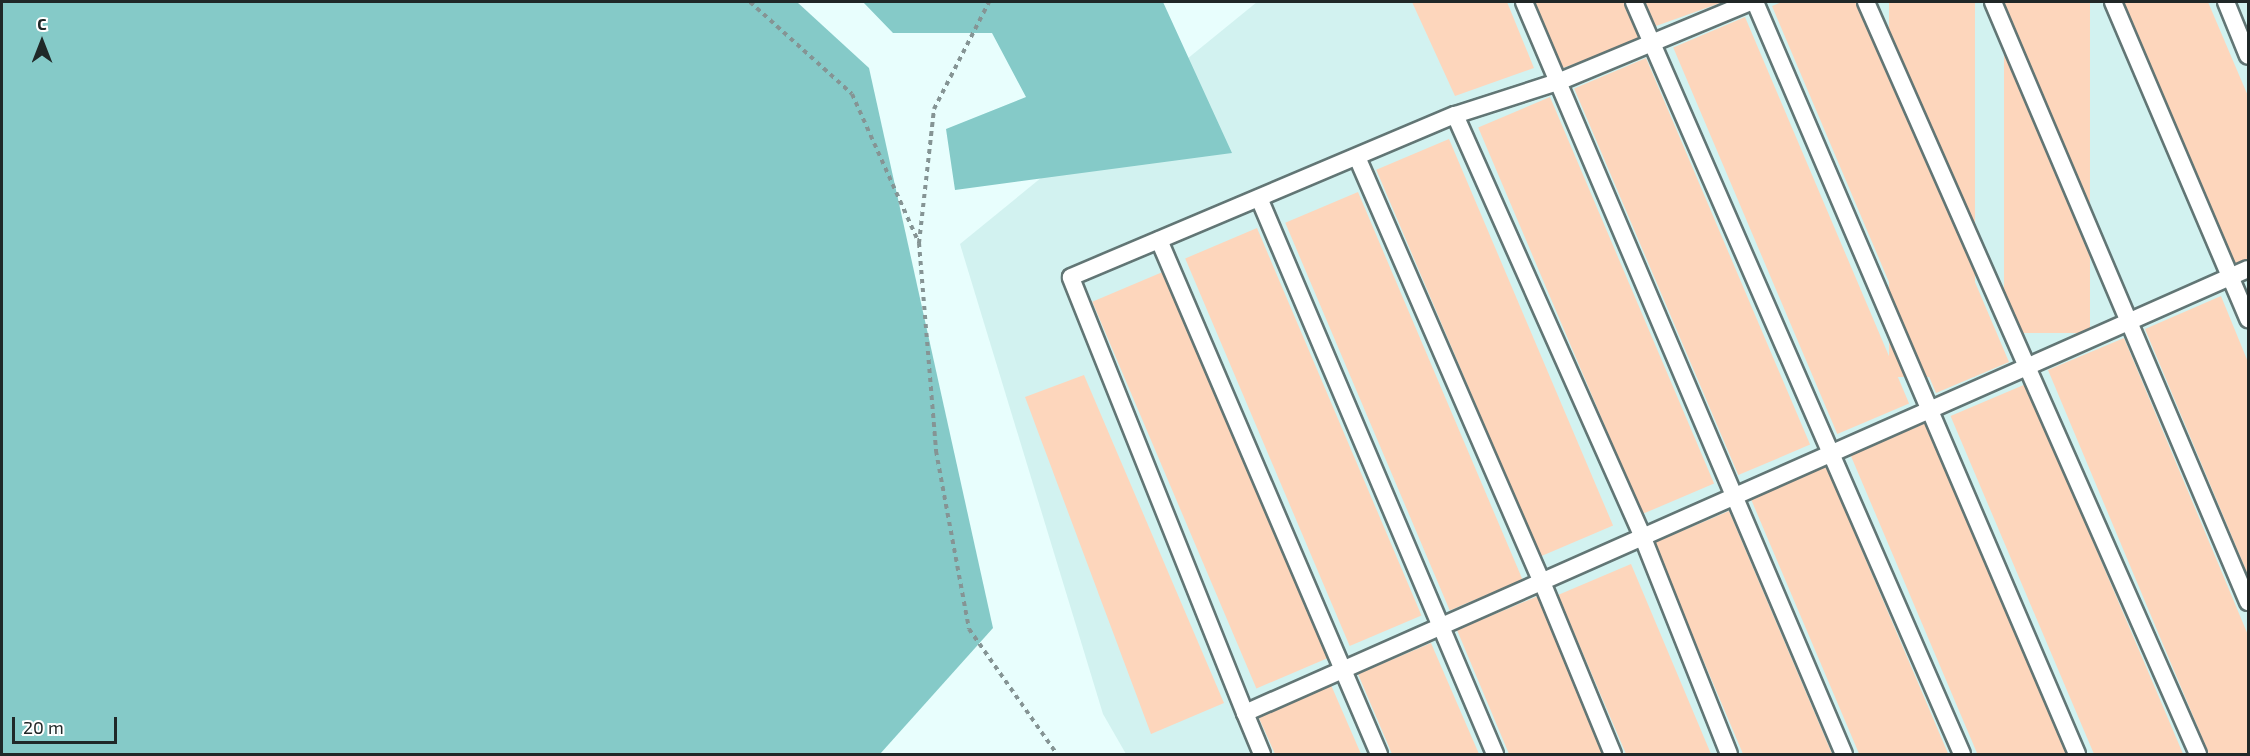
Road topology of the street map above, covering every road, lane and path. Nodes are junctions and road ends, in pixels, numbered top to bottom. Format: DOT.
graph roads {
  1 [pos="750,2"];
  2 [pos="989,2"];
  3 [pos="1524,2"];
  4 [pos="1634,2"];
  5 [pos="1750,2"];
  6 [pos="1755,2"];
  7 [pos="1866,2"];
  8 [pos="1993,2"];
  9 [pos="2113,2"];
  10 [pos="2226,2"];
  11 [pos="1652,43"];
  12 [pos="2248,56"];
  13 [pos="1558,82"];
  14 [pos="1455,115"];
  15 [pos="1357,158"];
  16 [pos="1259,198"];
  17 [pos="1159,240"];
  18 [pos="919,243"];
  19 [pos="2248,269"];
  20 [pos="2231,277"];
  21 [pos="2248,319"];
  22 [pos="2129,322"];
  23 [pos="2027,368"];
  24 [pos="1930,411"];
  25 [pos="1831,455"];
  26 [pos="1734,497"];
  27 [pos="1643,537"];
  28 [pos="1542,582"];
  29 [pos="2248,602"];
  30 [pos="1440,627"];
  31 [pos="1343,670"];
  32 [pos="1245,713"];
  33 [pos="1057,754"];
  34 [pos="1262,754"];
  35 [pos="1379,754"];
  36 [pos="1494,754"];
  37 [pos="1612,754"];
  38 [pos="1729,754"];
  39 [pos="1844,754"];
  40 [pos="1962,754"];
  41 [pos="2077,754"];
  42 [pos="2198,754"];
  1 -- 18 [label="path"];
  2 -- 18 [label="path"];
  3 -- 13 [label="lane"];
  4 -- 11 [label="lane"];
  5 -- 11 [label="lane"];
  6 -- 24 [label="lane"];
  7 -- 23 [label="lane"];
  8 -- 22 [label="lane"];
  9 -- 20 [label="lane"];
  10 -- 12 [label="lane"];
  11 -- 13 [label="lane"];
  11 -- 25 [label="lane"];
  13 -- 14 [label="lane"];
  13 -- 26 [label="lane"];
  14 -- 15 [label="lane"];
  14 -- 27 [label="lane"];
  15 -- 16 [label="lane"];
  15 -- 28 [label="lane"];
  16 -- 17 [label="lane"];
  16 -- 30 [label="lane"];
  17 -- 31 [label="lane"];
  17 -- 32 [label="lane"];
  18 -- 33 [label="path"];
  19 -- 20 [label="lane"];
  20 -- 21 [label="lane"];
  20 -- 22 [label="lane"];
  22 -- 23 [label="lane"];
  22 -- 29 [label="lane"];
  23 -- 24 [label="lane"];
  23 -- 42 [label="lane"];
  24 -- 25 [label="lane"];
  24 -- 41 [label="lane"];
  25 -- 26 [label="lane"];
  25 -- 40 [label="lane"];
  26 -- 27 [label="lane"];
  26 -- 39 [label="lane"];
  27 -- 28 [label="lane"];
  27 -- 38 [label="lane"];
  28 -- 30 [label="lane"];
  28 -- 37 [label="lane"];
  30 -- 31 [label="lane"];
  30 -- 36 [label="lane"];
  31 -- 32 [label="lane"];
  31 -- 35 [label="lane"];
  32 -- 34 [label="lane"];
}
